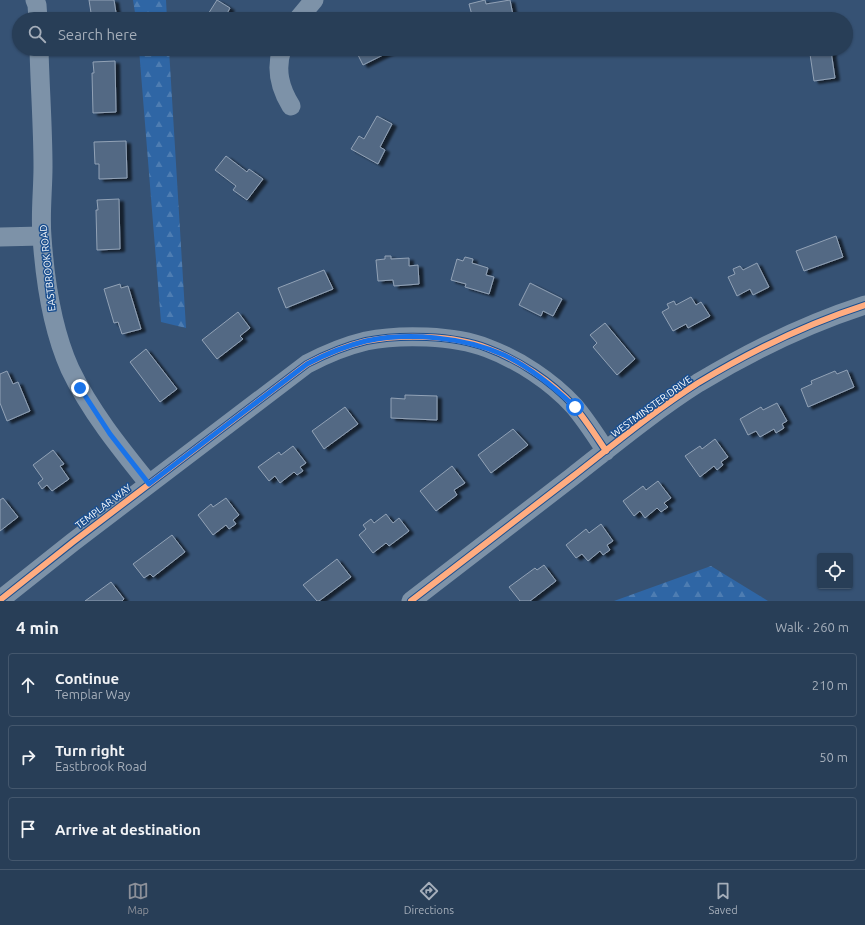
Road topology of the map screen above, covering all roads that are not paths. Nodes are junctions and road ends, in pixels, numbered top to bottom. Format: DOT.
graph roads {
  1 [pos="35,0"];
  2 [pos="314,0"];
  3 [pos="38,12"];
  4 [pos="304,12"];
  5 [pos="39,56"];
  6 [pos="280,56"];
  7 [pos="291,106"];
  8 [pos="42,236"];
  9 [pos="0,237"];
  10 [pos="865,305"];
  11 [pos="606,451"];
  12 [pos="149,484"];
  13 [pos="0,600"];
  14 [pos="411,601"];
  1 -- 3 [label="street"];
  2 -- 4 [label="street"];
  5 -- 8 [label="street, EASTBROOK ROAD"];
  6 -- 7 [label="street"];
  8 -- 9 [label="street"];
  8 -- 12 [label="street, EASTBROOK ROAD"];
  10 -- 11 [label="street, WESTMINSTER DRIVE"];
  11 -- 12 [label="street, TEMPLAR WAY"];
  11 -- 14 [label="street, WESTMINSTER DRIVE"];
  12 -- 13 [label="street, TEMPLAR WAY"];
}
